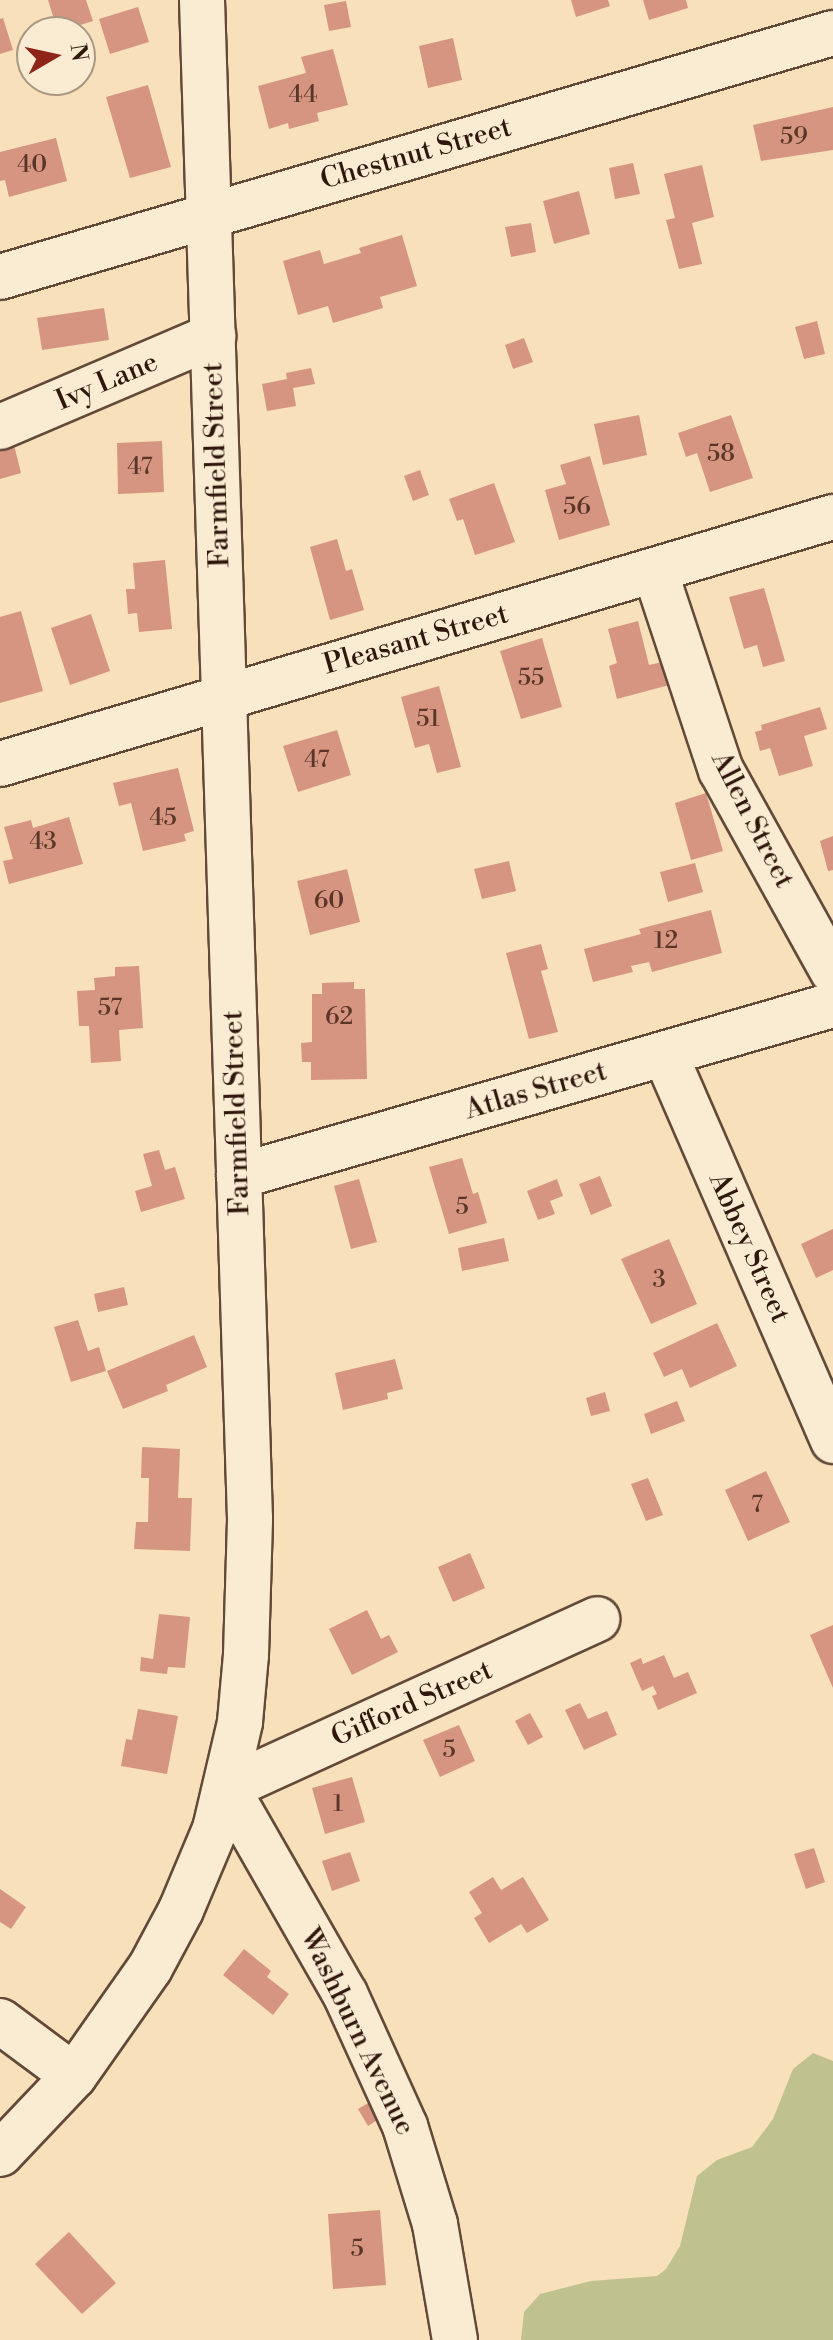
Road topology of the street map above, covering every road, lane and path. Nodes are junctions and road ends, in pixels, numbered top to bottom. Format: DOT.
graph roads {
  1 [pos="202,0"];
  2 [pos="833,33"];
  3 [pos="209,213"];
  4 [pos="0,277"];
  5 [pos="213,336"];
  6 [pos="0,427"];
  7 [pos="833,517"];
  8 [pos="655,571"];
  9 [pos="224,695"];
  10 [pos="0,764"];
  11 [pos="833,972"];
  12 [pos="833,1005"];
  13 [pos="665,1054"];
  14 [pos="239,1176"];
  15 [pos="833,1441"];
  16 [pos="597,1619"];
  17 [pos="227,1788"];
  18 [pos="0,2021"];
  19 [pos="74,2076"];
  20 [pos="0,2154"];
  21 [pos="455,2340"];
  1 -- 3 [label="street, Farmfield Street"];
  2 -- 3 [label="street, Chestnut Street"];
  3 -- 4 [label="street, Chestnut Street"];
  3 -- 5 [label="street, Farmfield Street"];
  5 -- 6 [label="street, Ivy Lane"];
  5 -- 9 [label="street, Farmfield Street"];
  7 -- 8 [label="street, Pleasant Street"];
  8 -- 9 [label="street, Pleasant Street"];
  8 -- 11 [label="street, Allen Street"];
  9 -- 10 [label="street, Pleasant Street"];
  9 -- 14 [label="street, Farmfield Street"];
  12 -- 13 [label="street, Atlas Street"];
  13 -- 14 [label="street, Atlas Street"];
  13 -- 15 [label="street, Abbey Street"];
  14 -- 17 [label="street, Farmfield Street"];
  16 -- 17 [label="street, Gifford Street"];
  17 -- 19 [label="street, Farmfield Street"];
  17 -- 21 [label="street, Washburn Avenue"];
  18 -- 19 [label="street"];
  19 -- 20 [label="street, Farmfield Street"];
}
